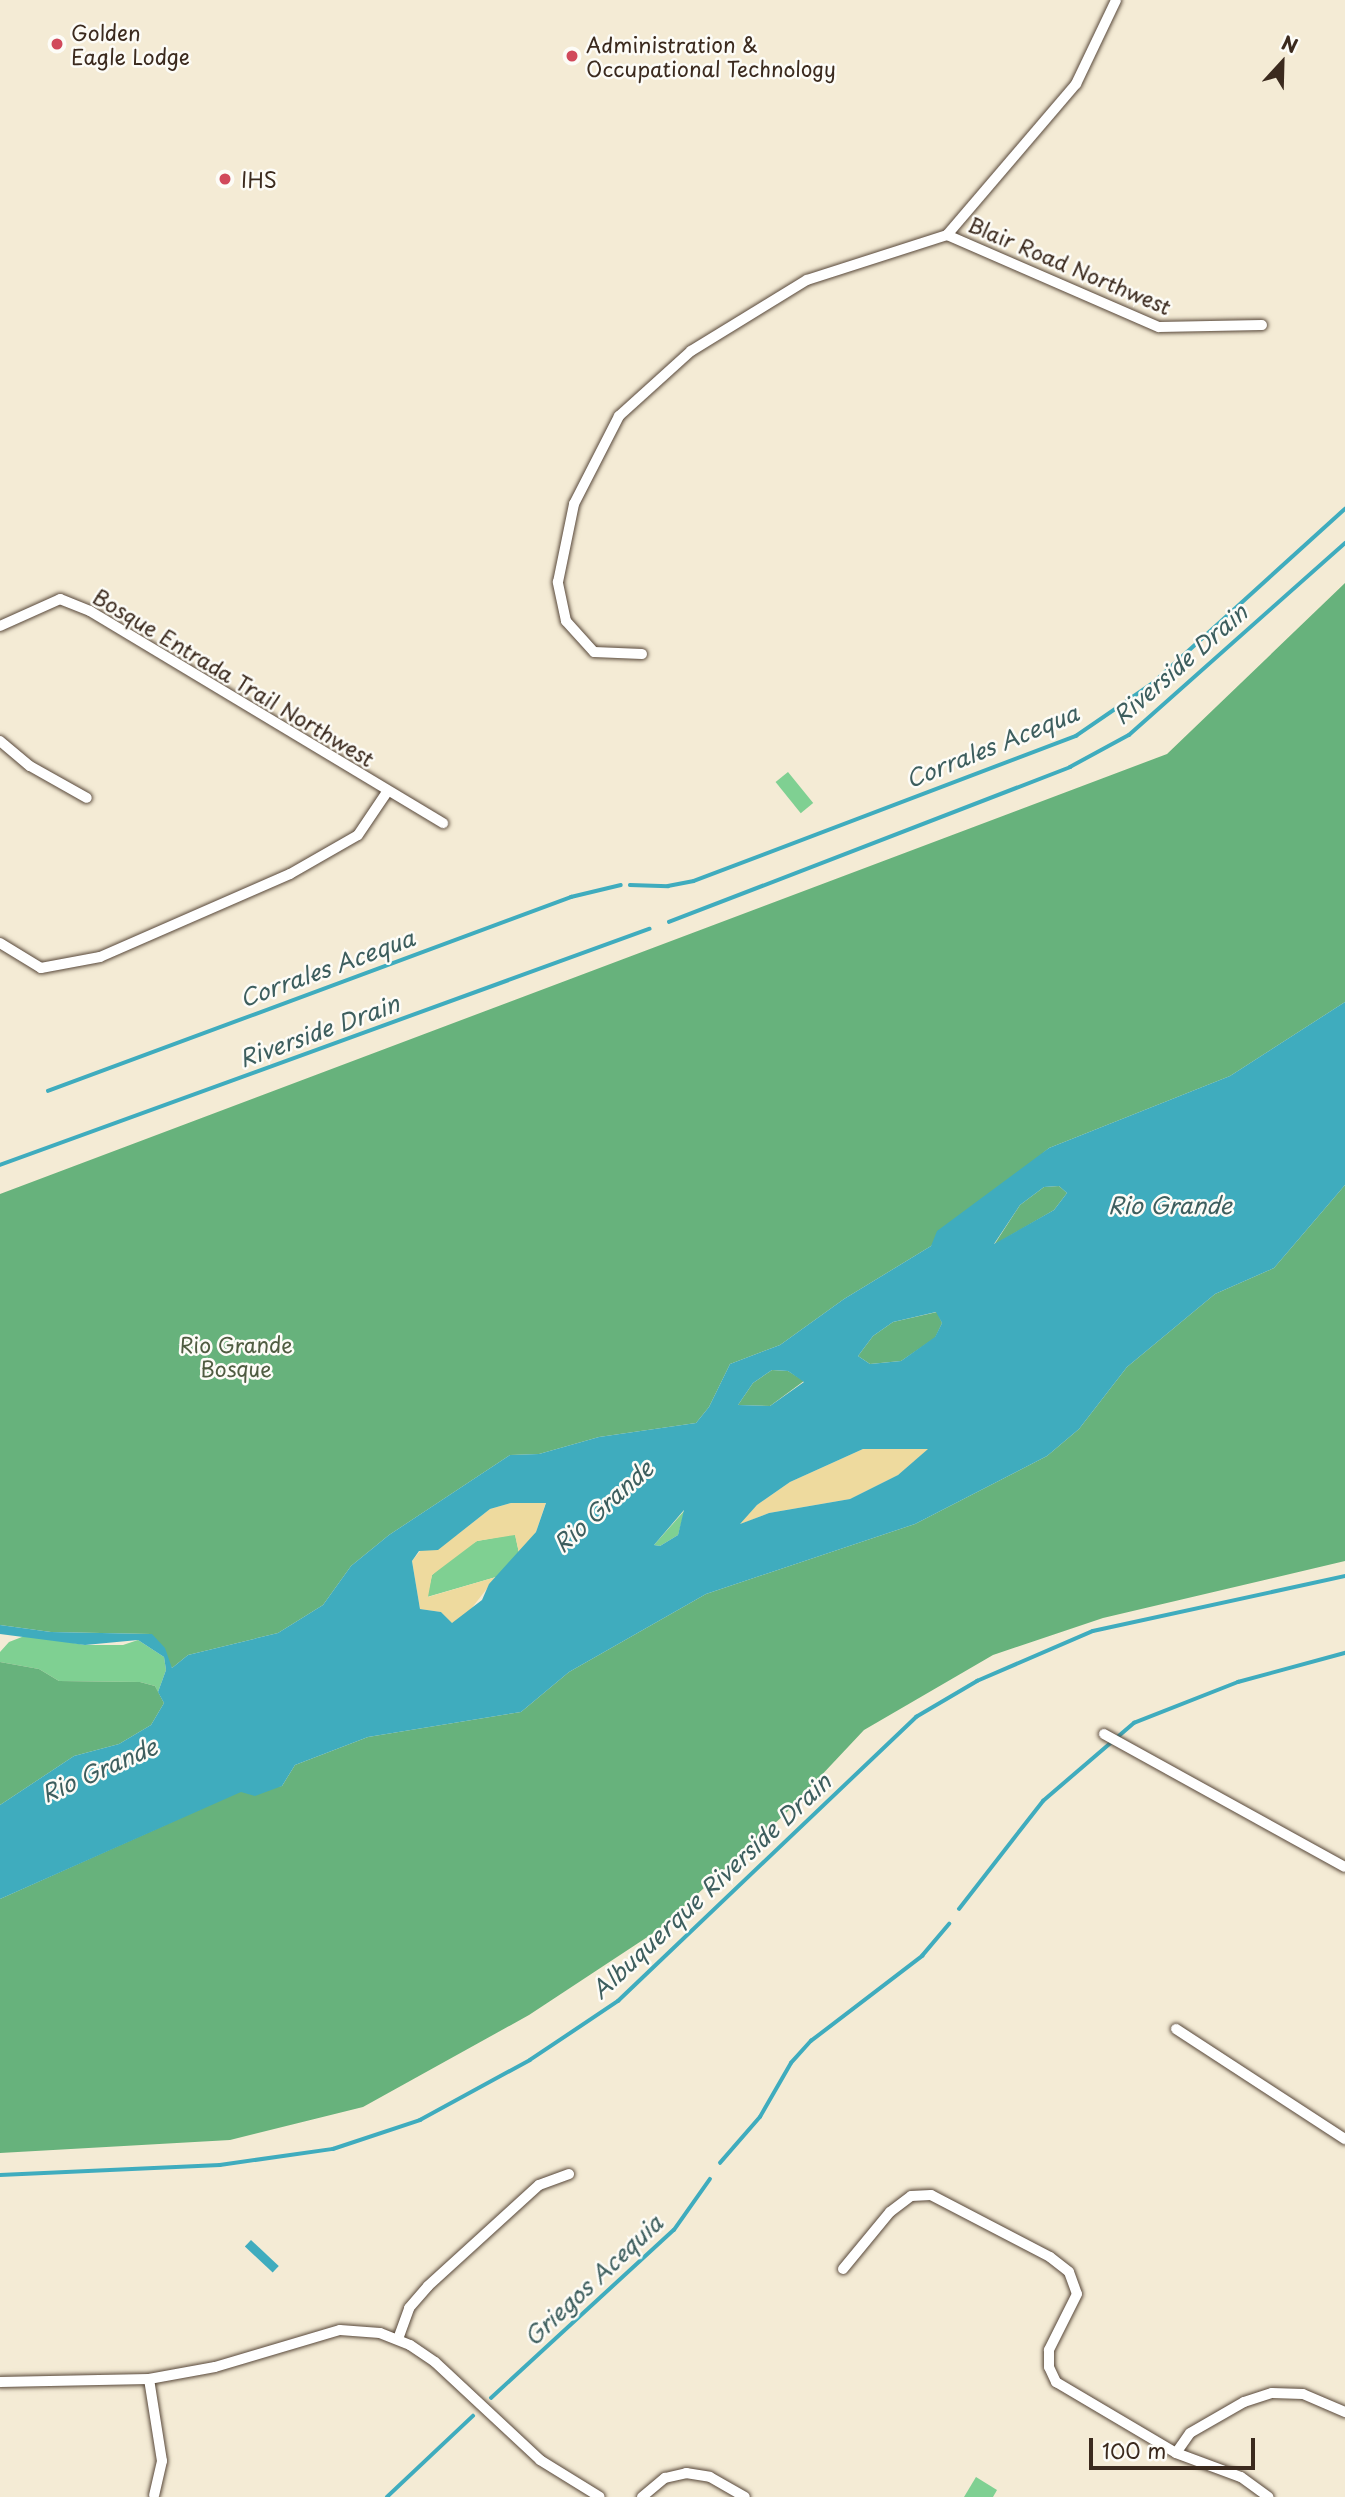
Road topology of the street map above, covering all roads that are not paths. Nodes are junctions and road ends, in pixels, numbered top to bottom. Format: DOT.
graph roads {
  1 [pos="1116,0"];
  2 [pos="947,234"];
  3 [pos="1262,325"];
  4 [pos="0,626"];
  5 [pos="642,654"];
  6 [pos="0,741"];
  7 [pos="387,792"];
  8 [pos="87,798"];
  9 [pos="443,823"];
  10 [pos="0,943"];
  11 [pos="1106,1735"];
  12 [pos="1345,1867"];
  13 [pos="1176,2029"];
  14 [pos="1345,2139"];
  15 [pos="569,2174"];
  16 [pos="843,2269"];
  17 [pos="398,2339"];
  18 [pos="149,2379"];
  19 [pos="0,2382"];
  20 [pos="1345,2412"];
  21 [pos="1175,2453"];
  22 [pos="154,2495"];
  23 [pos="600,2497"];
  24 [pos="642,2497"];
  25 [pos="745,2497"];
  26 [pos="1269,2497"];
  1 -- 2 [label="street"];
  2 -- 3 [label="street, Blair Road Northwest"];
  2 -- 5 [label="street"];
  4 -- 7 [label="street, Bosque Entrada Trail Northwest"];
  6 -- 8 [label="street"];
  7 -- 9 [label="street, Bosque Entrada Trail Northwest"];
  7 -- 10 [label="street"];
  11 -- 12 [label="street"];
  13 -- 14 [label="street"];
  15 -- 17 [label="street"];
  16 -- 21 [label="street"];
  17 -- 18 [label="street"];
  17 -- 23 [label="street"];
  18 -- 19 [label="street"];
  18 -- 22 [label="street"];
  20 -- 21 [label="street"];
  21 -- 26 [label="street"];
  24 -- 25 [label="street"];
}
